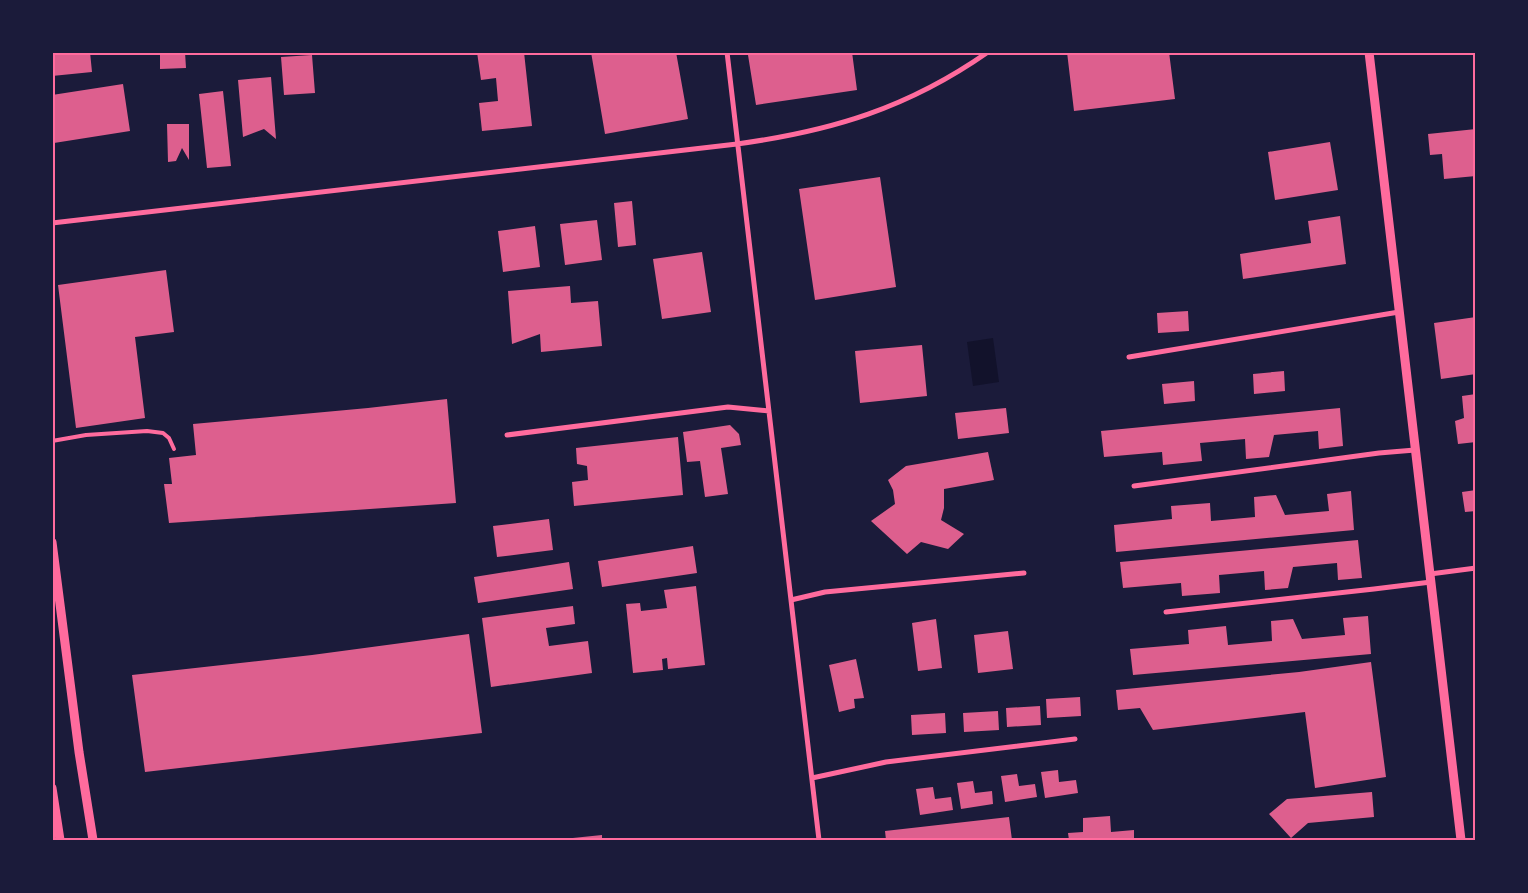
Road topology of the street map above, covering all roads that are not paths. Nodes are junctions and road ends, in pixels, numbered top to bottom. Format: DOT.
graph roads {
  1 [pos="727,52"];
  2 [pos="988,52"];
  3 [pos="1368,52"];
  4 [pos="737,144"];
  5 [pos="52,223"];
  6 [pos="1399,312"];
  7 [pos="1129,357"];
  8 [pos="769,411"];
  9 [pos="507,435"];
  10 [pos="52,441"];
  11 [pos="174,448"];
  12 [pos="1415,450"];
  13 [pos="1134,486"];
  14 [pos="52,542"];
  15 [pos="1476,568"];
  16 [pos="1024,573"];
  17 [pos="1430,578"];
  18 [pos="791,600"];
  19 [pos="1166,612"];
  20 [pos="1075,739"];
  21 [pos="812,778"];
  22 [pos="52,788"];
  23 [pos="60,840"];
  24 [pos="93,840"];
  25 [pos="819,840"];
  26 [pos="1461,840"];
  1 -- 4 [label="street"];
  2 -- 4 [label="street"];
  3 -- 6 [label="street"];
  4 -- 5 [label="street"];
  4 -- 8 [label="street"];
  6 -- 7 [label="street"];
  6 -- 12 [label="street"];
  8 -- 9 [label="street"];
  8 -- 18 [label="street"];
  10 -- 11 [label="lane"];
  12 -- 13 [label="street"];
  12 -- 17 [label="street"];
  14 -- 24 [label="street"];
  15 -- 17 [label="street"];
  16 -- 18 [label="street"];
  17 -- 19 [label="street"];
  17 -- 26 [label="street"];
  18 -- 21 [label="street"];
  20 -- 21 [label="street"];
  21 -- 25 [label="street"];
  22 -- 23 [label="street"];
}
